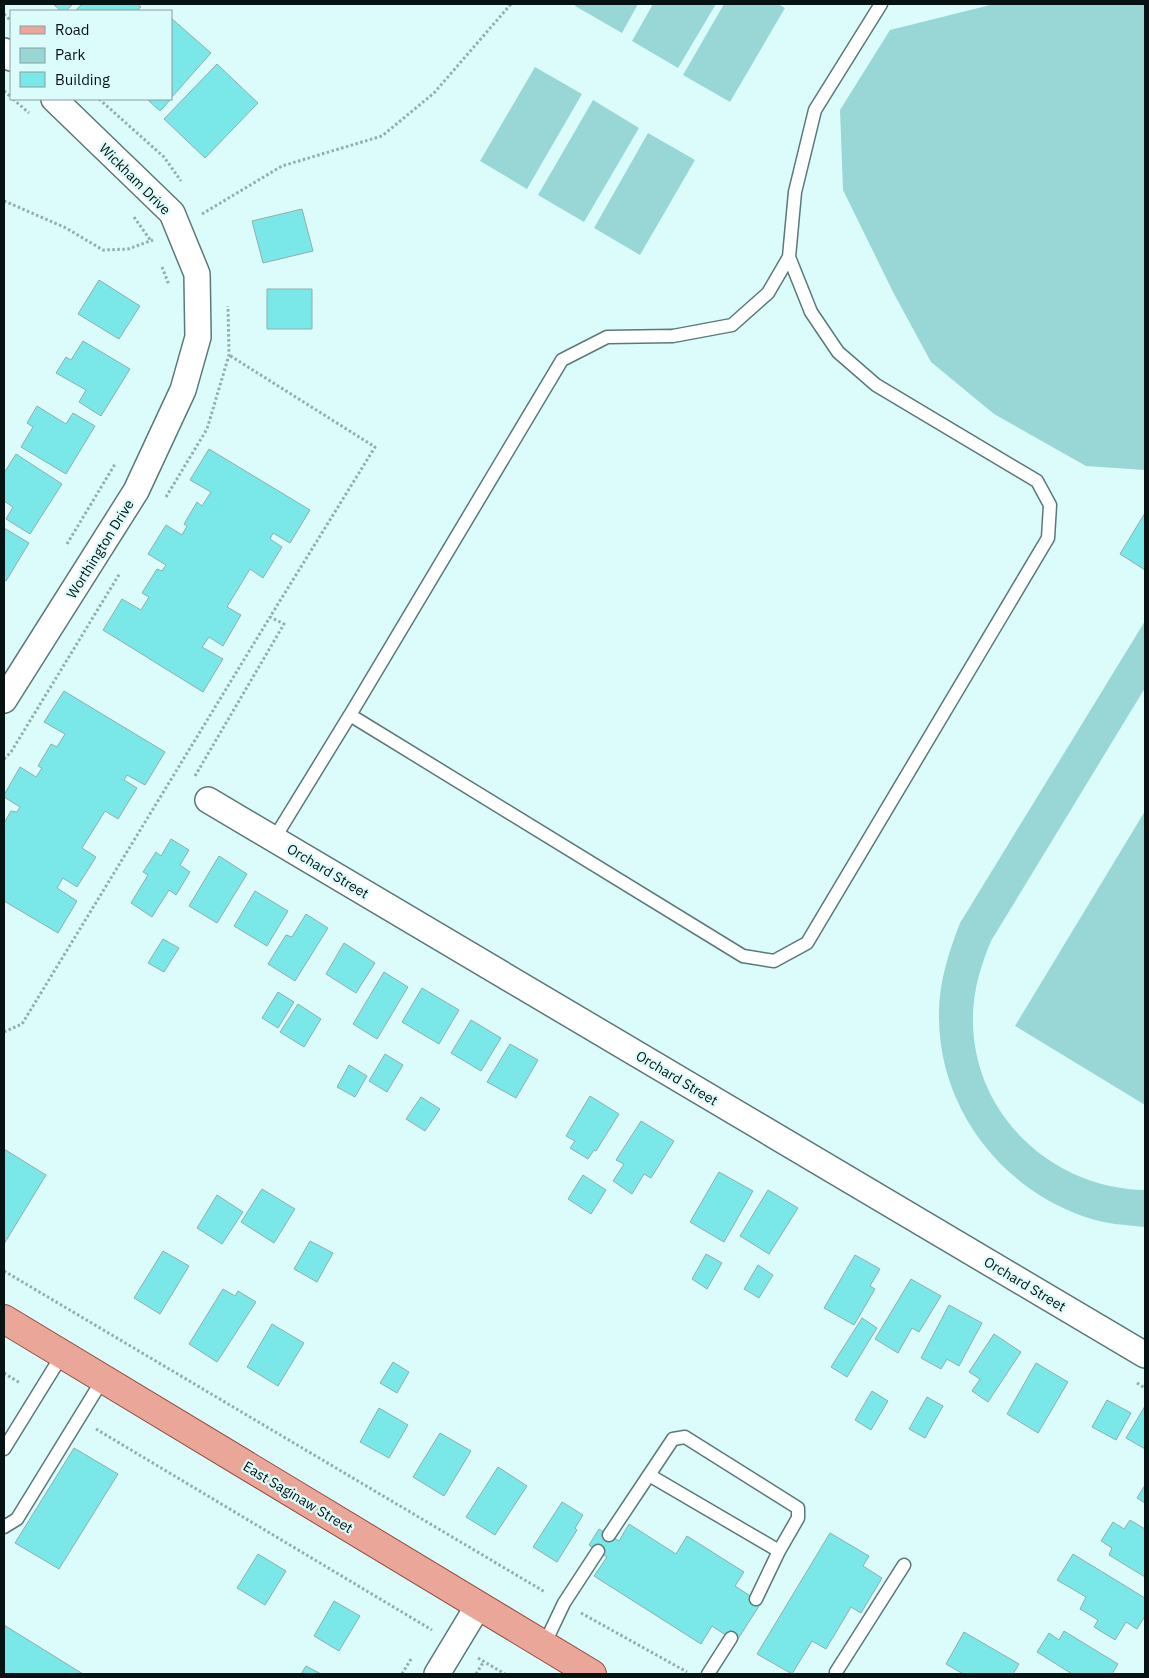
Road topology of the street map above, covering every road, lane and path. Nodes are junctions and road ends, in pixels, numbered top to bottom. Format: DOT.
graph roads {
  1 [pos="512,4"];
  2 [pos="881,4"];
  3 [pos="14,100"];
  4 [pos="55,100"];
  5 [pos="34,118"];
  6 [pos="4,201"];
  7 [pos="130,212"];
  8 [pos="178,229"];
  9 [pos="151,240"];
  10 [pos="155,250"];
  11 [pos="790,257"];
  12 [pos="158,258"];
  13 [pos="169,286"];
  14 [pos="229,355"];
  15 [pos="184,390"];
  16 [pos="118,460"];
  17 [pos="66,545"];
  18 [pos="270,617"];
  19 [pos="4,700"];
  20 [pos="350,715"];
  21 [pos="193,779"];
  22 [pos="208,800"];
  23 [pos="274,839"];
  24 [pos="4,1032"];
  25 [pos="4,1271"];
  26 [pos="4,1319"];
  27 [pos="62,1355"];
  28 [pos="1145,1355"];
  29 [pos="4,1373"];
  30 [pos="103,1380"];
  31 [pos="1137,1382"];
  32 [pos="1145,1388"];
  33 [pos="38,1394"];
  34 [pos="79,1418"];
  35 [pos="4,1449"];
  36 [pos="649,1475"];
  37 [pos="4,1527"];
  38 [pos="609,1535"];
  39 [pos="598,1551"];
  40 [pos="779,1551"];
  41 [pos="904,1565"];
  42 [pos="756,1599"];
  43 [pos="564,1603"];
  44 [pos="478,1606"];
  45 [pos="731,1638"];
  46 [pos="455,1644"];
  47 [pos="544,1645"];
  48 [pos="484,1661"];
  49 [pos="437,1674"];
  50 [pos="476,1674"];
  51 [pos="505,1674"];
  52 [pos="592,1674"];
  53 [pos="692,1674"];
  54 [pos="708,1674"];
  55 [pos="834,1674"];
  1 -- 8 [label="path"];
  2 -- 11 [label="lane"];
  3 -- 5 [label="path"];
  4 -- 8 [label="street, Wickham Drive"];
  6 -- 9 [label="path"];
  7 -- 9 [label="path"];
  8 -- 9 [label="path"];
  8 -- 15 [label="street, Wickham Drive"];
  9 -- 10 [label="path"];
  11 -- 20 [label="lane"];
  11 -- 20 [label="lane"];
  12 -- 13 [label="path"];
  14 -- 18 [label="path"];
  15 -- 19 [label="street, Worthington Drive"];
  16 -- 17 [label="path"];
  18 -- 21 [label="path"];
  18 -- 24 [label="path"];
  20 -- 23 [label="lane"];
  22 -- 23 [label="street, Orchard Street"];
  23 -- 28 [label="street, Orchard Street"];
  25 -- 43 [label="path"];
  26 -- 27 [label="main road, East Saginaw Street"];
  27 -- 30 [label="main road, East Saginaw Street"];
  27 -- 33 [label="lane"];
  29 -- 33 [label="path"];
  30 -- 34 [label="lane"];
  30 -- 44 [label="main road, East Saginaw Street"];
  31 -- 32 [label="path"];
  33 -- 35 [label="lane"];
  34 -- 37 [label="lane"];
  34 -- 46 [label="path"];
  36 -- 38 [label="lane"];
  36 -- 40 [label="lane"];
  36 -- 40 [label="lane"];
  39 -- 43 [label="lane"];
  40 -- 42 [label="lane"];
  41 -- 55 [label="lane"];
  43 -- 47 [label="lane"];
  43 -- 53 [label="path"];
  44 -- 46 [label="street"];
  44 -- 47 [label="main road, East Saginaw Street"];
  45 -- 54 [label="lane"];
  46 -- 48 [label="path"];
  46 -- 49 [label="street"];
  47 -- 52 [label="main road, East Saginaw Street"];
  48 -- 50 [label="path"];
  48 -- 51 [label="path"];
}
